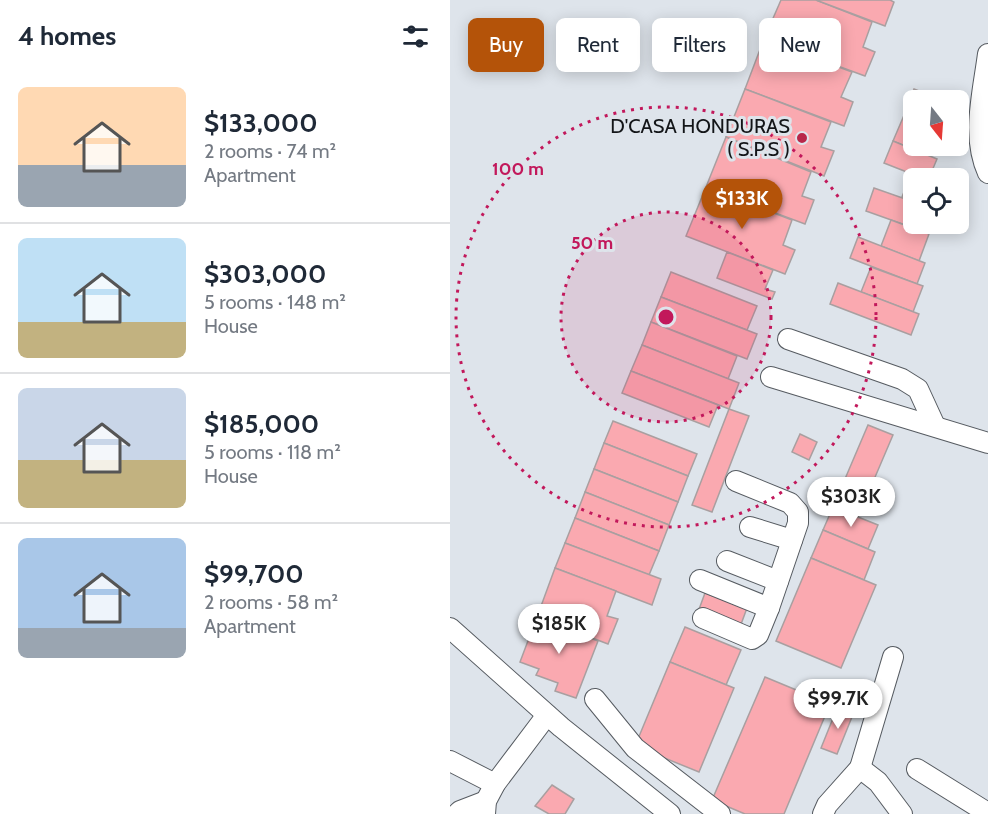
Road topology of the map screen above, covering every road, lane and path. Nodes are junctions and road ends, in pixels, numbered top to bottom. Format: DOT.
graph roads {
  1 [pos="988,54"];
  2 [pos="988,173"];
  3 [pos="788,339"];
  4 [pos="771,377"];
  5 [pos="935,426"];
  6 [pos="988,443"];
  7 [pos="736,481"];
  8 [pos="750,527"];
  9 [pos="792,540"];
  10 [pos="727,561"];
  11 [pos="700,580"];
  12 [pos="778,581"];
  13 [pos="769,609"];
  14 [pos="703,618"];
  15 [pos="450,628"];
  16 [pos="893,657"];
  17 [pos="595,699"];
  18 [pos="548,715"];
  19 [pos="450,761"];
  20 [pos="860,768"];
  21 [pos="917,769"];
  22 [pos="489,800"];
  23 [pos="984,809"];
  24 [pos="457,814"];
  25 [pos="670,814"];
  26 [pos="720,814"];
  27 [pos="823,814"];
  28 [pos="902,814"];
  1 -- 2 [label="street"];
  3 -- 5 [label="street"];
  4 -- 5 [label="street"];
  5 -- 6 [label="street"];
  7 -- 9 [label="street"];
  8 -- 9 [label="street"];
  9 -- 12 [label="street"];
  10 -- 12 [label="street"];
  11 -- 13 [label="street"];
  12 -- 13 [label="street"];
  13 -- 14 [label="street"];
  15 -- 18 [label="street"];
  16 -- 20 [label="street"];
  17 -- 26 [label="street"];
  18 -- 22 [label="street"];
  18 -- 25 [label="street"];
  19 -- 22 [label="street"];
  20 -- 27 [label="street"];
  20 -- 28 [label="street"];
  21 -- 23 [label="street"];
  22 -- 24 [label="street"];
}
